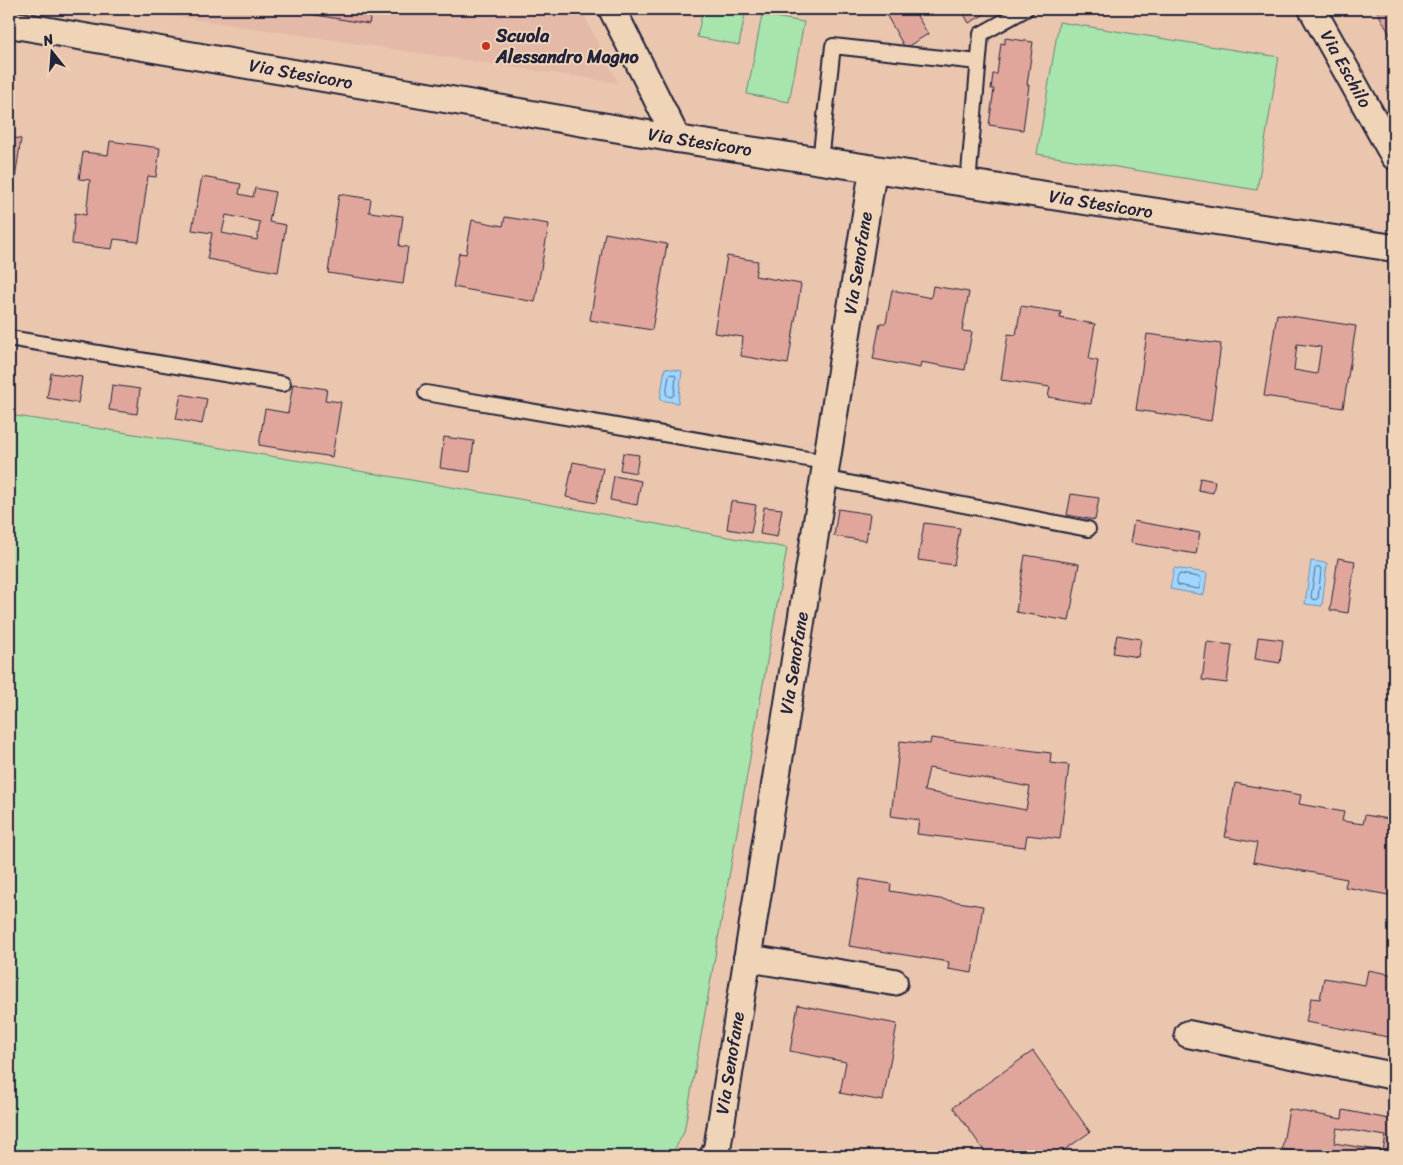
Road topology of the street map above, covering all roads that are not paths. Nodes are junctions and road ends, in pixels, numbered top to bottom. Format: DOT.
graph roads {
  1 [pos="612,9"];
  2 [pos="1026,9"];
  3 [pos="1312,9"];
  4 [pos="9,24"];
  5 [pos="978,62"];
  6 [pos="677,139"];
  7 [pos="1394,156"];
  8 [pos="820,161"];
  9 [pos="873,170"];
  10 [pos="968,184"];
  11 [pos="1394,248"];
  12 [pos="9,338"];
  13 [pos="283,384"];
  14 [pos="426,393"];
  15 [pos="824,470"];
  16 [pos="1088,529"];
  17 [pos="747,958"];
  18 [pos="894,982"];
  19 [pos="1188,1034"];
  20 [pos="1394,1076"];
  21 [pos="721,1154"];
  1 -- 6 [label="street"];
  2 -- 5 [label="lane"];
  3 -- 7 [label="street, Via Eschilo"];
  4 -- 6 [label="street, Via Stesicoro"];
  5 -- 8 [label="lane"];
  5 -- 10 [label="lane"];
  6 -- 8 [label="street, Via Stesicoro"];
  8 -- 9 [label="street, Via Stesicoro"];
  9 -- 10 [label="street, Via Stesicoro"];
  9 -- 15 [label="street, Via Senofane"];
  10 -- 11 [label="street, Via Stesicoro"];
  12 -- 13 [label="lane"];
  14 -- 15 [label="lane"];
  15 -- 16 [label="lane"];
  15 -- 17 [label="street, Via Senofane"];
  17 -- 18 [label="street"];
  17 -- 21 [label="street, Via Senofane"];
  19 -- 20 [label="street"];
}
